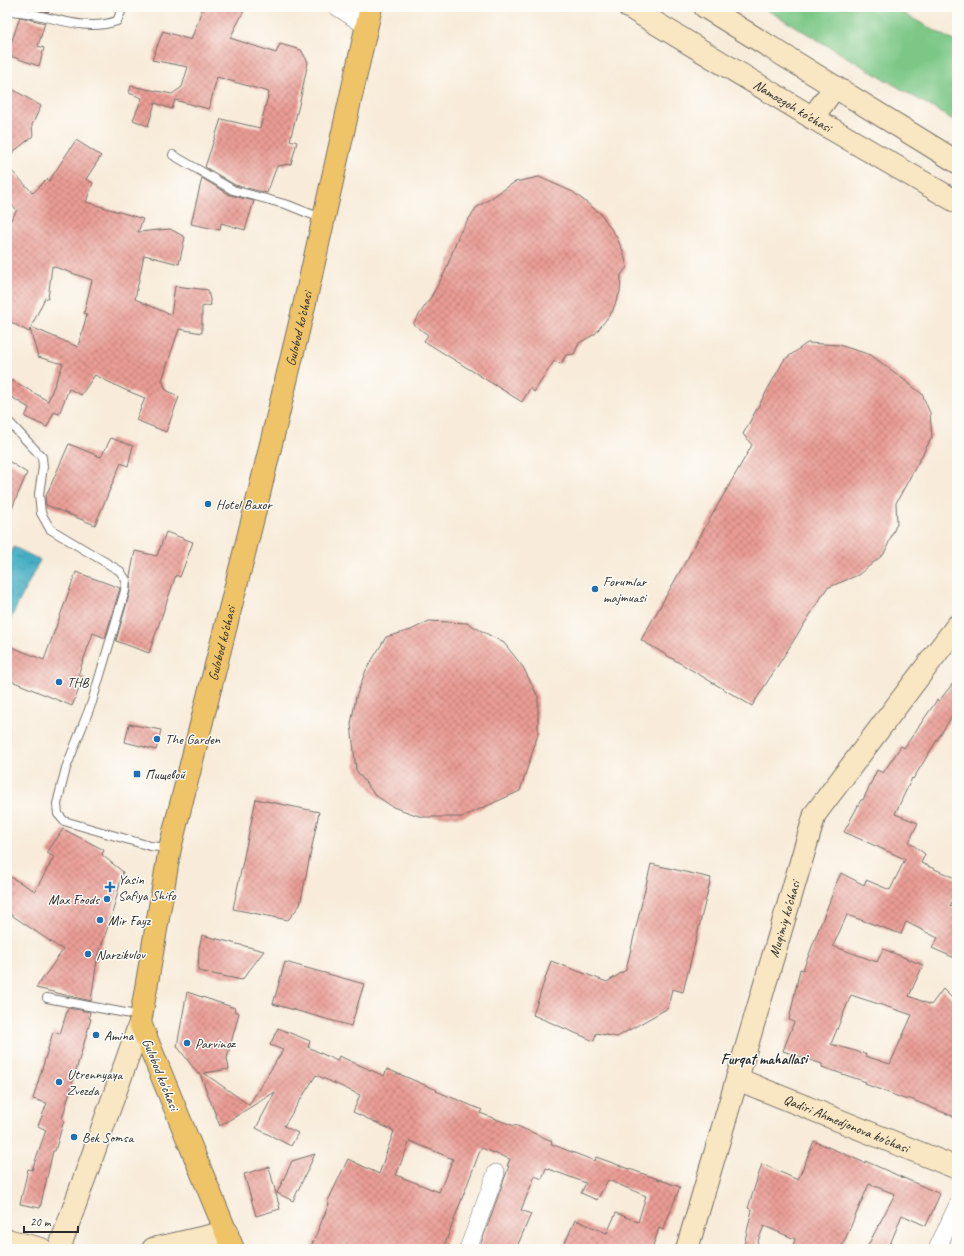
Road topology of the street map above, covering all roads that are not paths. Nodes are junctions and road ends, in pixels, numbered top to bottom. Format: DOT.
graph roads {
  1 [pos="123,7"];
  2 [pos="337,7"];
  3 [pos="629,7"];
  4 [pos="705,7"];
  5 [pos="7,11"];
  6 [pos="369,17"];
  7 [pos="835,87"];
  8 [pos="812,118"];
  9 [pos="173,155"];
  10 [pos="957,162"];
  11 [pos="957,202"];
  12 [pos="324,219"];
  13 [pos="7,420"];
  14 [pos="957,626"];
  15 [pos="170,848"];
  16 [pos="47,998"];
  17 [pos="141,1019"];
  18 [pos="737,1079"];
  19 [pos="957,1168"];
  20 [pos="496,1173"];
  21 [pos="957,1206"];
  22 [pos="7,1240"];
  23 [pos="230,1240"];
  24 [pos="41,1249"];
  25 [pos="59,1249"];
  26 [pos="153,1249"];
  27 [pos="468,1249"];
  28 [pos="688,1249"];
  29 [pos="937,1249"];
  1 -- 5 [label="lane"];
  2 -- 6 [label="street"];
  3 -- 8 [label="main road, Namozgoh ko'chasi"];
  4 -- 7 [label="main road"];
  6 -- 12 [label="main road, Gulobod ko'chasi"];
  7 -- 8 [label="main road"];
  7 -- 10 [label="main road"];
  8 -- 11 [label="main road, Namozgoh ko'chasi"];
  9 -- 12 [label="lane"];
  12 -- 15 [label="main road, Gulobod ko'chasi"];
  13 -- 15 [label="lane"];
  14 -- 18 [label="main road, Muqimiy ko'chasi"];
  15 -- 17 [label="main road, Gulobod ko'chasi"];
  16 -- 17 [label="lane"];
  17 -- 23 [label="main road, Gulobod ko'chasi"];
  17 -- 25 [label="main road"];
  18 -- 19 [label="main road, Qadiri Ahmedjonova ko'chasi"];
  18 -- 28 [label="main road, Muqimiy ko'chasi"];
  20 -- 27 [label="street"];
  21 -- 29 [label="street"];
  22 -- 24 [label="main road"];
  23 -- 26 [label="main road"];
}
